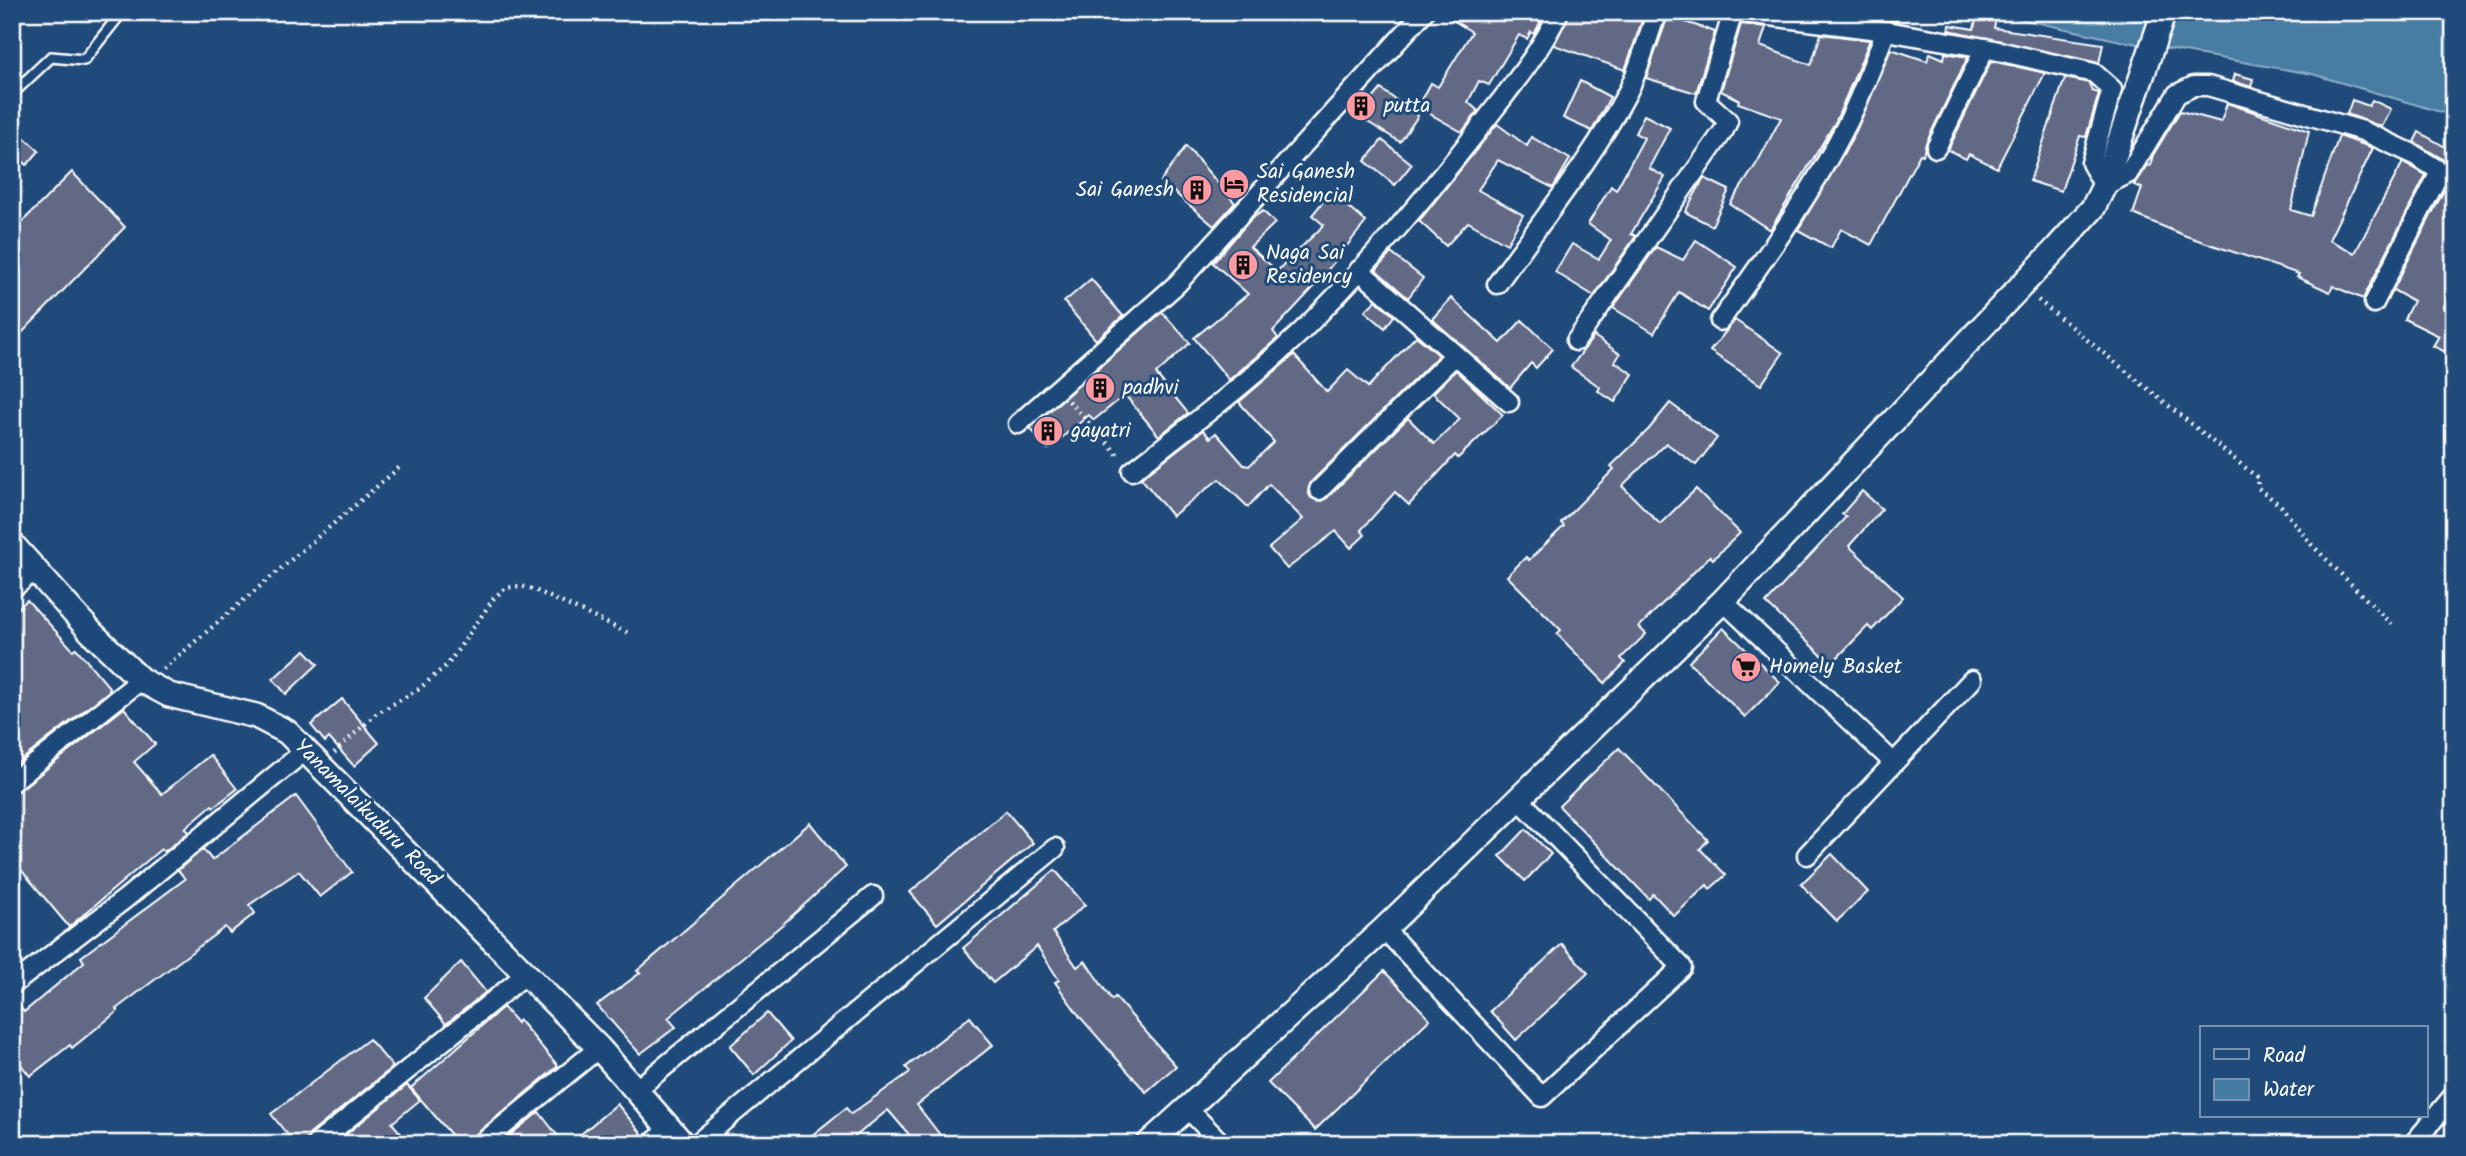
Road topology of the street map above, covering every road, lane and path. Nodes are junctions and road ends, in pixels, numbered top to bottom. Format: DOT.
graph roads {
  1 [pos="122,12"];
  2 [pos="1424,12"];
  3 [pos="1559,12"];
  4 [pos="1657,12"];
  5 [pos="1735,12"];
  6 [pos="2164,12"];
  7 [pos="1886,31"];
  8 [pos="1985,48"];
  9 [pos="12,94"];
  10 [pos="1936,148"];
  11 [pos="2447,176"];
  12 [pos="2104,186"];
  13 [pos="1359,270"];
  14 [pos="1497,284"];
  15 [pos="2021,286"];
  16 [pos="2374,303"];
  17 [pos="1720,321"];
  18 [pos="1576,341"];
  19 [pos="1454,356"];
  20 [pos="1062,393"];
  21 [pos="1509,402"];
  22 [pos="1018,425"];
  23 [pos="401,466"];
  24 [pos="1130,469"];
  25 [pos="1319,490"];
  26 [pos="12,544"];
  27 [pos="35,570"];
  28 [pos="12,589"];
  29 [pos="1723,601"];
  30 [pos="2393,626"];
  31 [pos="631,634"];
  32 [pos="163,670"];
  33 [pos="141,680"];
  34 [pos="1972,680"];
  35 [pos="314,758"];
  36 [pos="1893,762"];
  37 [pos="12,782"];
  38 [pos="1519,799"];
  39 [pos="1055,848"];
  40 [pos="1807,855"];
  41 [pos="873,895"];
  42 [pos="1384,929"];
  43 [pos="526,974"];
  44 [pos="12,985"];
  45 [pos="599,1048"];
  46 [pos="637,1089"];
  47 [pos="2454,1096"];
  48 [pos="1188,1110"];
  49 [pos="677,1136"];
  50 [pos="316,1144"];
  51 [pos="481,1144"];
  52 [pos="651,1144"];
  53 [pos="696,1144"];
  54 [pos="1148,1144"];
  55 [pos="1222,1144"];
  56 [pos="2413,1144"];
  1 -- 9 [label="lane"];
  2 -- 22 [label="street"];
  3 -- 13 [label="street"];
  4 -- 14 [label="street"];
  5 -- 7 [label="street"];
  5 -- 18 [label="street"];
  6 -- 12 [label="street"];
  7 -- 8 [label="street"];
  7 -- 17 [label="street"];
  8 -- 10 [label="street"];
  8 -- 12 [label="street"];
  11 -- 12 [label="street"];
  11 -- 16 [label="street"];
  12 -- 15 [label="street"];
  13 -- 19 [label="street"];
  13 -- 24 [label="street"];
  15 -- 29 [label="street"];
  15 -- 30 [label="path"];
  19 -- 21 [label="street"];
  19 -- 25 [label="street"];
  20 -- 24 [label="path"];
  23 -- 32 [label="path"];
  26 -- 27 [label="street, Yanamalaikuduru Road"];
  27 -- 28 [label="street"];
  27 -- 33 [label="street, Yanamalaikuduru Road"];
  29 -- 36 [label="street"];
  29 -- 38 [label="street"];
  31 -- 35 [label="path"];
  33 -- 35 [label="street, Yanamalaikuduru Road"];
  33 -- 37 [label="street"];
  34 -- 36 [label="street"];
  35 -- 43 [label="street, Yanamalaikuduru Road"];
  35 -- 44 [label="street"];
  36 -- 40 [label="street"];
  38 -- 42 [label="street"];
  38 -- 42 [label="street"];
  39 -- 53 [label="street"];
  41 -- 46 [label="street"];
  42 -- 48 [label="street"];
  43 -- 45 [label="street, Yanamalaikuduru Road"];
  43 -- 50 [label="street"];
  45 -- 46 [label="street, Yanamalaikuduru Road"];
  45 -- 51 [label="street"];
  46 -- 49 [label="street, Yanamalaikuduru Road"];
  47 -- 56 [label="street"];
  48 -- 54 [label="street"];
  48 -- 55 [label="street"];
  49 -- 52 [label="street"];
}
